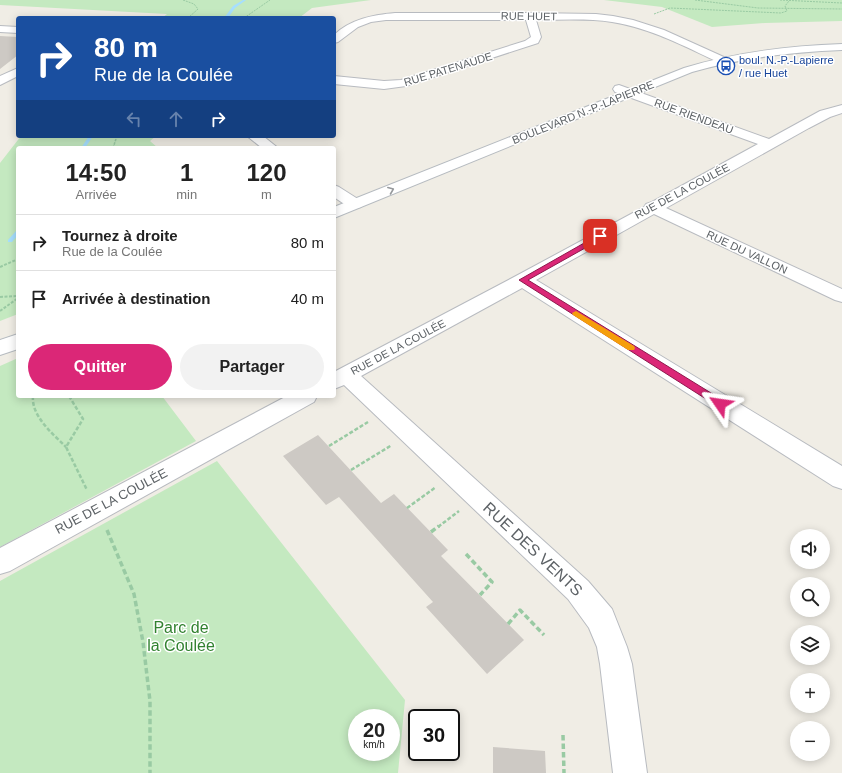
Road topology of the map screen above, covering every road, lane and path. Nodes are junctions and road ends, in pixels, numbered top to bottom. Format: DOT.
graph roads {
  1 [pos="183,0"];
  2 [pos="270,0"];
  3 [pos="694,0"];
  4 [pos="780,0"];
  5 [pos="789,1"];
  6 [pos="842,3"];
  7 [pos="787,9"];
  8 [pos="842,9"];
  9 [pos="652,15"];
  10 [pos="190,16"];
  11 [pos="247,16"];
  12 [pos="530,16"];
  13 [pos="0,29"];
  14 [pos="16,30"];
  15 [pos="336,38"];
  16 [pos="842,43"];
  17 [pos="842,47"];
  18 [pos="718,58"];
  19 [pos="336,80"];
  20 [pos="625,91"];
  21 [pos="842,109"];
  22 [pos="257,138"];
  23 [pos="770,144"];
  24 [pos="268,146"];
  25 [pos="342,198"];
  26 [pos="652,207"];
  27 [pos="336,208"];
  28 [pos="16,260"];
  29 [pos="0,267"];
  30 [pos="523,280"];
  31 [pos="841,294"];
  32 [pos="0,297"];
  33 [pos="16,297"];
  34 [pos="16,299"];
  35 [pos="0,311"];
  36 [pos="16,327"];
  37 [pos="0,333"];
  38 [pos="16,342"];
  39 [pos="0,348"];
  40 [pos="340,378"];
  41 [pos="32,398"];
  42 [pos="70,398"];
  43 [pos="302,398"];
  44 [pos="385,412"];
  45 [pos="409,434"];
  46 [pos="329,446"];
  47 [pos="66,447"];
  48 [pos="352,470"];
  49 [pos="453,475"];
  50 [pos="842,479"];
  51 [pos="88,492"];
  52 [pos="478,498"];
  53 [pos="407,508"];
  54 [pos="106,526"];
  55 [pos="431,532"];
  56 [pos="466,554"];
  57 [pos="0,562"];
  58 [pos="480,595"];
  59 [pos="508,624"];
  60 [pos="544,635"];
  61 [pos="563,735"];
  62 [pos="150,773"];
  63 [pos="564,773"];
  64 [pos="630,773"];
  1 -- 10 [label="path"];
  2 -- 11 [label="path"];
  3 -- 7 [label="path"];
  4 -- 5 [label="path"];
  5 -- 6 [label="path"];
  5 -- 7 [label="path"];
  7 -- 8 [label="path"];
  7 -- 9 [label="path"];
  12 -- 15 [label="street, RUE HUET"];
  12 -- 18 [label="street, RUE HUET"];
  12 -- 19 [label="street, RUE PATENAUDE"];
  13 -- 14 [label="street"];
  16 -- 18 [label="street, BOULEVARD N.-P.-LAPIERRE"];
  17 -- 18 [label="street, BOULEVARD N.-P.-LAPIERRE"];
  18 -- 20 [label="street, BOULEVARD N.-P.-LAPIERRE"];
  20 -- 23 [label="street, RUE RIENDEAU"];
  20 -- 25 [label="street, BOULEVARD N.-P.-LAPIERRE"];
  21 -- 23 [label="street, RUE DE LA COULÉE"];
  22 -- 24 [label="street"];
  23 -- 26 [label="street, RUE DE LA COULÉE"];
  25 -- 27 [label="street, BOULEVARD N.-P.-LAPIERRE"];
  26 -- 30 [label="street, RUE DE LA COULÉE"];
  26 -- 31 [label="street, RUE DU VALLON"];
  28 -- 29 [label="path"];
  30 -- 40 [label="street, RUE DE LA COULÉE"];
  30 -- 50 [label="street"];
  32 -- 33 [label="path"];
  34 -- 35 [label="path"];
  36 -- 37 [label="street"];
  38 -- 39 [label="street"];
  40 -- 44 [label="street, RUE DES VENTS"];
  41 -- 47 [label="path"];
  42 -- 47 [label="path"];
  43 -- 57 [label="street, RUE DE LA COULÉE"];
  44 -- 45 [label="street, RUE DES VENTS"];
  44 -- 46 [label="path"];
  45 -- 48 [label="path"];
  45 -- 49 [label="street, RUE DES VENTS"];
  47 -- 51 [label="path"];
  49 -- 52 [label="street, RUE DES VENTS"];
  49 -- 53 [label="path"];
  52 -- 55 [label="path"];
  52 -- 64 [label="street, RUE DES VENTS"];
  54 -- 62 [label="path"];
  56 -- 58 [label="path"];
  59 -- 60 [label="path"];
  61 -- 63 [label="path"];
}
